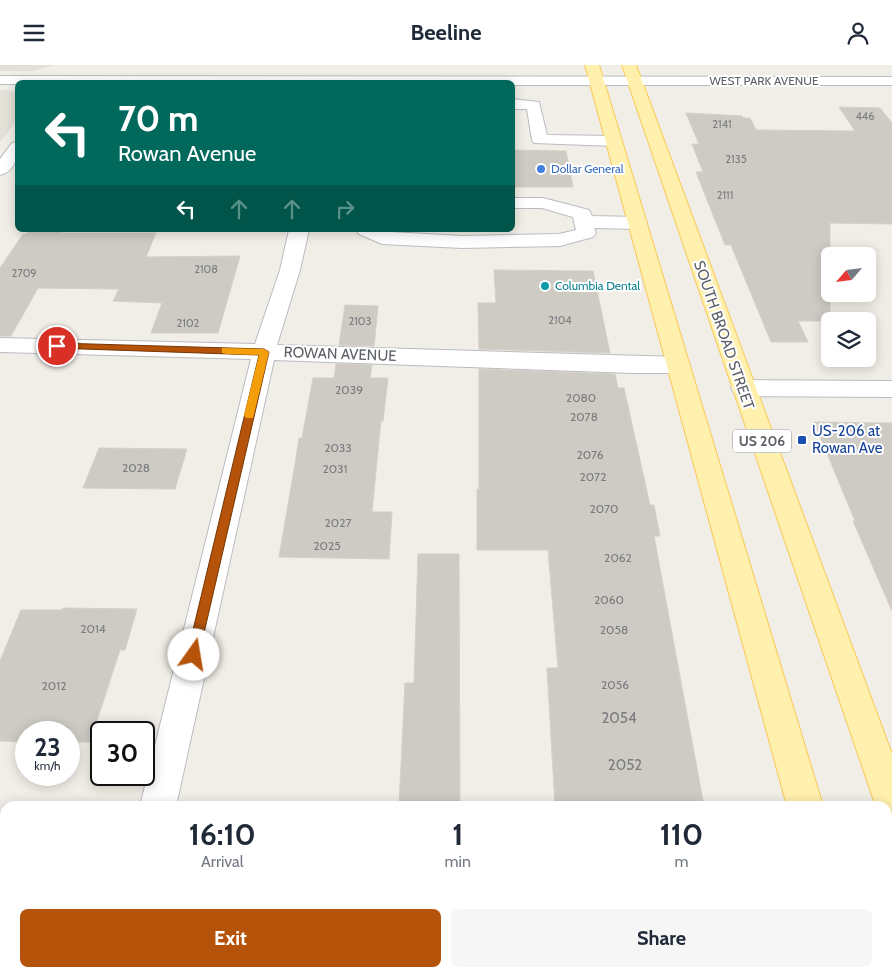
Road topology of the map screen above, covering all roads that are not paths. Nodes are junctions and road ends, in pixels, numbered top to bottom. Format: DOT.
graph roads {
  1 [pos="79,65"];
  2 [pos="336,65"];
  3 [pos="477,65"];
  4 [pos="594,72"];
  5 [pos="632,73"];
  6 [pos="68,80"];
  7 [pos="334,80"];
  8 [pos="477,80"];
  9 [pos="490,80"];
  10 [pos="0,81"];
  11 [pos="15,81"];
  12 [pos="892,81"];
  13 [pos="515,104"];
  14 [pos="614,141"];
  15 [pos="15,151"];
  16 [pos="0,170"];
  17 [pos="515,203"];
  18 [pos="584,223"];
  19 [pos="638,223"];
  20 [pos="299,232"];
  21 [pos="370,232"];
  22 [pos="0,345"];
  23 [pos="264,352"];
  24 [pos="679,365"];
  25 [pos="743,388"];
  26 [pos="892,389"];
  27 [pos="159,801"];
  28 [pos="804,801"];
  29 [pos="892,801"];
  1 -- 6 [label="street"];
  2 -- 7 [label="street"];
  3 -- 8 [label="street"];
  4 -- 5 [label="street, WEST PARK AVENUE"];
  4 -- 9 [label="street, WEST PARK AVENUE"];
  4 -- 14 [label="main road"];
  5 -- 12 [label="street, WEST PARK AVENUE"];
  5 -- 25 [label="main road, SOUTH BROAD STREET / US 206"];
  10 -- 11 [label="street, WEST PARK AVENUE"];
  13 -- 14 [label="street"];
  14 -- 19 [label="main road"];
  15 -- 16 [label="street"];
  17 -- 18 [label="street"];
  18 -- 19 [label="street"];
  18 -- 21 [label="street"];
  19 -- 24 [label="main road"];
  20 -- 23 [label="street"];
  22 -- 23 [label="street, ROWAN AVENUE"];
  23 -- 24 [label="street, ROWAN AVENUE"];
  23 -- 27 [label="street"];
  24 -- 28 [label="main road"];
  25 -- 26 [label="street"];
  25 -- 29 [label="main road, SOUTH BROAD STREET / US 206"];
}
